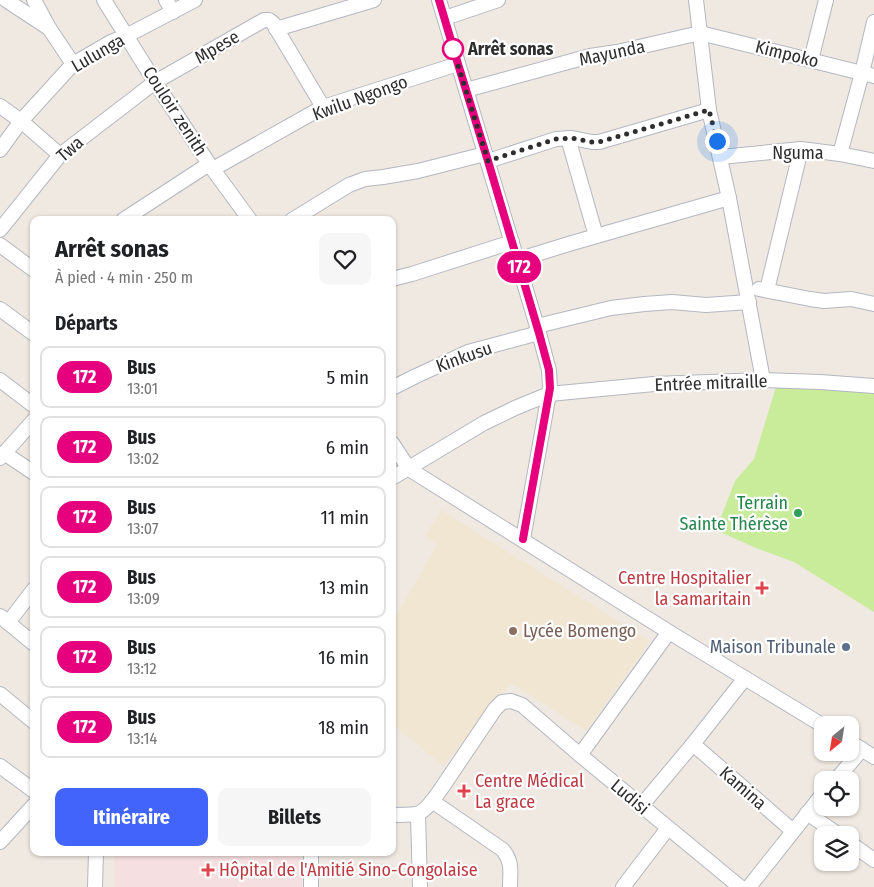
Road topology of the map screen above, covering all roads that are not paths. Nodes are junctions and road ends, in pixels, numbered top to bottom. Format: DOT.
graph roads {
  1 [pos="6,0"];
  2 [pos="34,0"];
  3 [pos="104,0"];
  4 [pos="195,0"];
  5 [pos="374,0"];
  6 [pos="439,0"];
  7 [pos="498,0"];
  8 [pos="696,0"];
  9 [pos="826,0"];
  10 [pos="169,6"];
  11 [pos="445,18"];
  12 [pos="874,22"];
  13 [pos="49,28"];
  14 [pos="276,29"];
  15 [pos="700,33"];
  16 [pos="126,36"];
  17 [pos="811,60"];
  18 [pos="73,64"];
  19 [pos="458,64"];
  20 [pos="868,74"];
  21 [pos="155,82"];
  22 [pos="466,90"];
  23 [pos="0,106"];
  24 [pos="323,107"];
  25 [pos="709,110"];
  26 [pos="22,121"];
  27 [pos="568,138"];
  28 [pos="801,149"];
  29 [pos="0,150"];
  30 [pos="840,154"];
  31 [pos="60,155"];
  32 [pos="487,157"];
  33 [pos="721,157"];
  34 [pos="874,161"];
  35 [pos="211,166"];
  36 [pos="729,198"];
  37 [pos="130,216"];
  38 [pos="247,216"];
  39 [pos="299,216"];
  40 [pos="0,230"];
  41 [pos="596,236"];
  42 [pos="512,242"];
  43 [pos="0,245"];
  44 [pos="517,260"];
  45 [pos="30,267"];
  46 [pos="396,278"];
  47 [pos="746,287"];
  48 [pos="767,290"];
  49 [pos="749,302"];
  50 [pos="874,304"];
  51 [pos="0,309"];
  52 [pos="538,329"];
  53 [pos="30,331"];
  54 [pos="0,380"];
  55 [pos="763,380"];
  56 [pos="396,386"];
  57 [pos="874,386"];
  58 [pos="549,394"];
  59 [pos="30,403"];
  60 [pos="30,424"];
  61 [pos="396,449"];
  62 [pos="2,455"];
  63 [pos="409,468"];
  64 [pos="30,471"];
  65 [pos="396,476"];
  66 [pos="523,539"];
  67 [pos="30,593"];
  68 [pos="4,619"];
  69 [pos="669,632"];
  70 [pos="30,641"];
  71 [pos="745,678"];
  72 [pos="0,694"];
  73 [pos="30,719"];
  74 [pos="814,720"];
  75 [pos="693,744"];
  76 [pos="859,748"];
  77 [pos="580,756"];
  78 [pos="874,757"];
  79 [pos="0,766"];
  80 [pos="30,788"];
  81 [pos="432,801"];
  82 [pos="814,805"];
  83 [pos="641,806"];
  84 [pos="30,809"];
  85 [pos="807,813"];
  86 [pos="418,814"];
  87 [pos="396,815"];
  88 [pos="826,826"];
  89 [pos="668,828"];
  90 [pos="793,831"];
  91 [pos="0,842"];
  92 [pos="859,849"];
  93 [pos="96,856"];
  94 [pos="311,856"];
  95 [pos="874,860"];
  96 [pos="95,887"];
  97 [pos="312,887"];
  98 [pos="420,887"];
  99 [pos="510,887"];
  100 [pos="623,887"];
  101 [pos="740,887"];
  102 [pos="749,887"];
  1 -- 13 [label="street"];
  2 -- 13 [label="street"];
  3 -- 16 [label="street, Couloir zenith"];
  4 -- 10 [label="street, Lulunga"];
  5 -- 14 [label="street"];
  6 -- 11 [label="street"];
  7 -- 11 [label="street"];
  8 -- 15 [label="street"];
  9 -- 17 [label="street"];
  10 -- 16 [label="street, Lulunga"];
  11 -- 19 [label="street"];
  12 -- 20 [label="street"];
  13 -- 18 [label="street"];
  14 -- 21 [label="street, Mpese"];
  14 -- 24 [label="street"];
  15 -- 17 [label="street, Kimpoko"];
  15 -- 22 [label="street, Mayunda"];
  15 -- 25 [label="street"];
  16 -- 18 [label="street, Lulunga"];
  16 -- 21 [label="street, Couloir zenith"];
  17 -- 20 [label="street, Kimpoko"];
  18 -- 26 [label="street, Lulunga"];
  19 -- 22 [label="street"];
  19 -- 24 [label="street, Kwilu Ngongo"];
  20 -- 30 [label="street"];
  21 -- 31 [label="street, Twa"];
  21 -- 35 [label="street, Couloir zenith"];
  22 -- 32 [label="street"];
  23 -- 26 [label="street"];
  24 -- 35 [label="street, Kwilu Ngongo"];
  25 -- 27 [label="street"];
  25 -- 33 [label="street"];
  26 -- 29 [label="street, Lulunga"];
  26 -- 31 [label="street"];
  27 -- 32 [label="street"];
  27 -- 41 [label="street"];
  28 -- 30 [label="street, Nguma"];
  28 -- 33 [label="street, Nguma"];
  28 -- 48 [label="street"];
  30 -- 34 [label="street, Nguma"];
  31 -- 40 [label="street, Twa"];
  32 -- 39 [label="street"];
  32 -- 42 [label="street"];
  33 -- 36 [label="street"];
  35 -- 37 [label="street"];
  35 -- 38 [label="street, Couloir zenith"];
  36 -- 41 [label="street"];
  36 -- 47 [label="street"];
  41 -- 44 [label="street"];
  42 -- 44 [label="street"];
  42 -- 46 [label="street"];
  43 -- 45 [label="street"];
  44 -- 52 [label="street"];
  47 -- 48 [label="street"];
  47 -- 49 [label="street"];
  48 -- 50 [label="street"];
  49 -- 52 [label="street"];
  49 -- 55 [label="street"];
  51 -- 53 [label="street"];
  52 -- 56 [label="street, Kinkusu"];
  52 -- 58 [label="street"];
  54 -- 59 [label="street"];
  55 -- 57 [label="street, Entrée mitraille"];
  55 -- 58 [label="street, Entrée mitraille"];
  58 -- 63 [label="street, Entrée mitraille"];
  58 -- 66 [label="street"];
  60 -- 62 [label="street"];
  61 -- 63 [label="street"];
  62 -- 64 [label="street"];
  63 -- 65 [label="street, Entrée mitraille"];
  63 -- 66 [label="street"];
  66 -- 69 [label="street"];
  67 -- 68 [label="street"];
  68 -- 70 [label="street"];
  69 -- 71 [label="street"];
  69 -- 77 [label="street"];
  71 -- 74 [label="street"];
  71 -- 75 [label="street"];
  72 -- 73 [label="street"];
  75 -- 83 [label="street"];
  75 -- 90 [label="street, Kamina"];
  76 -- 78 [label="street"];
  77 -- 81 [label="street, Ludisi"];
  77 -- 83 [label="street, Ludisi"];
  79 -- 80 [label="street"];
  81 -- 86 [label="street"];
  81 -- 99 [label="street"];
  82 -- 85 [label="street"];
  83 -- 89 [label="street, Ludisi"];
  84 -- 91 [label="street"];
  85 -- 88 [label="street"];
  85 -- 90 [label="street"];
  86 -- 87 [label="street"];
  86 -- 98 [label="street"];
  89 -- 100 [label="street"];
  89 -- 101 [label="street, Ludisi"];
  90 -- 102 [label="street"];
  92 -- 95 [label="street"];
  93 -- 96 [label="street"];
  94 -- 97 [label="street"];
}
